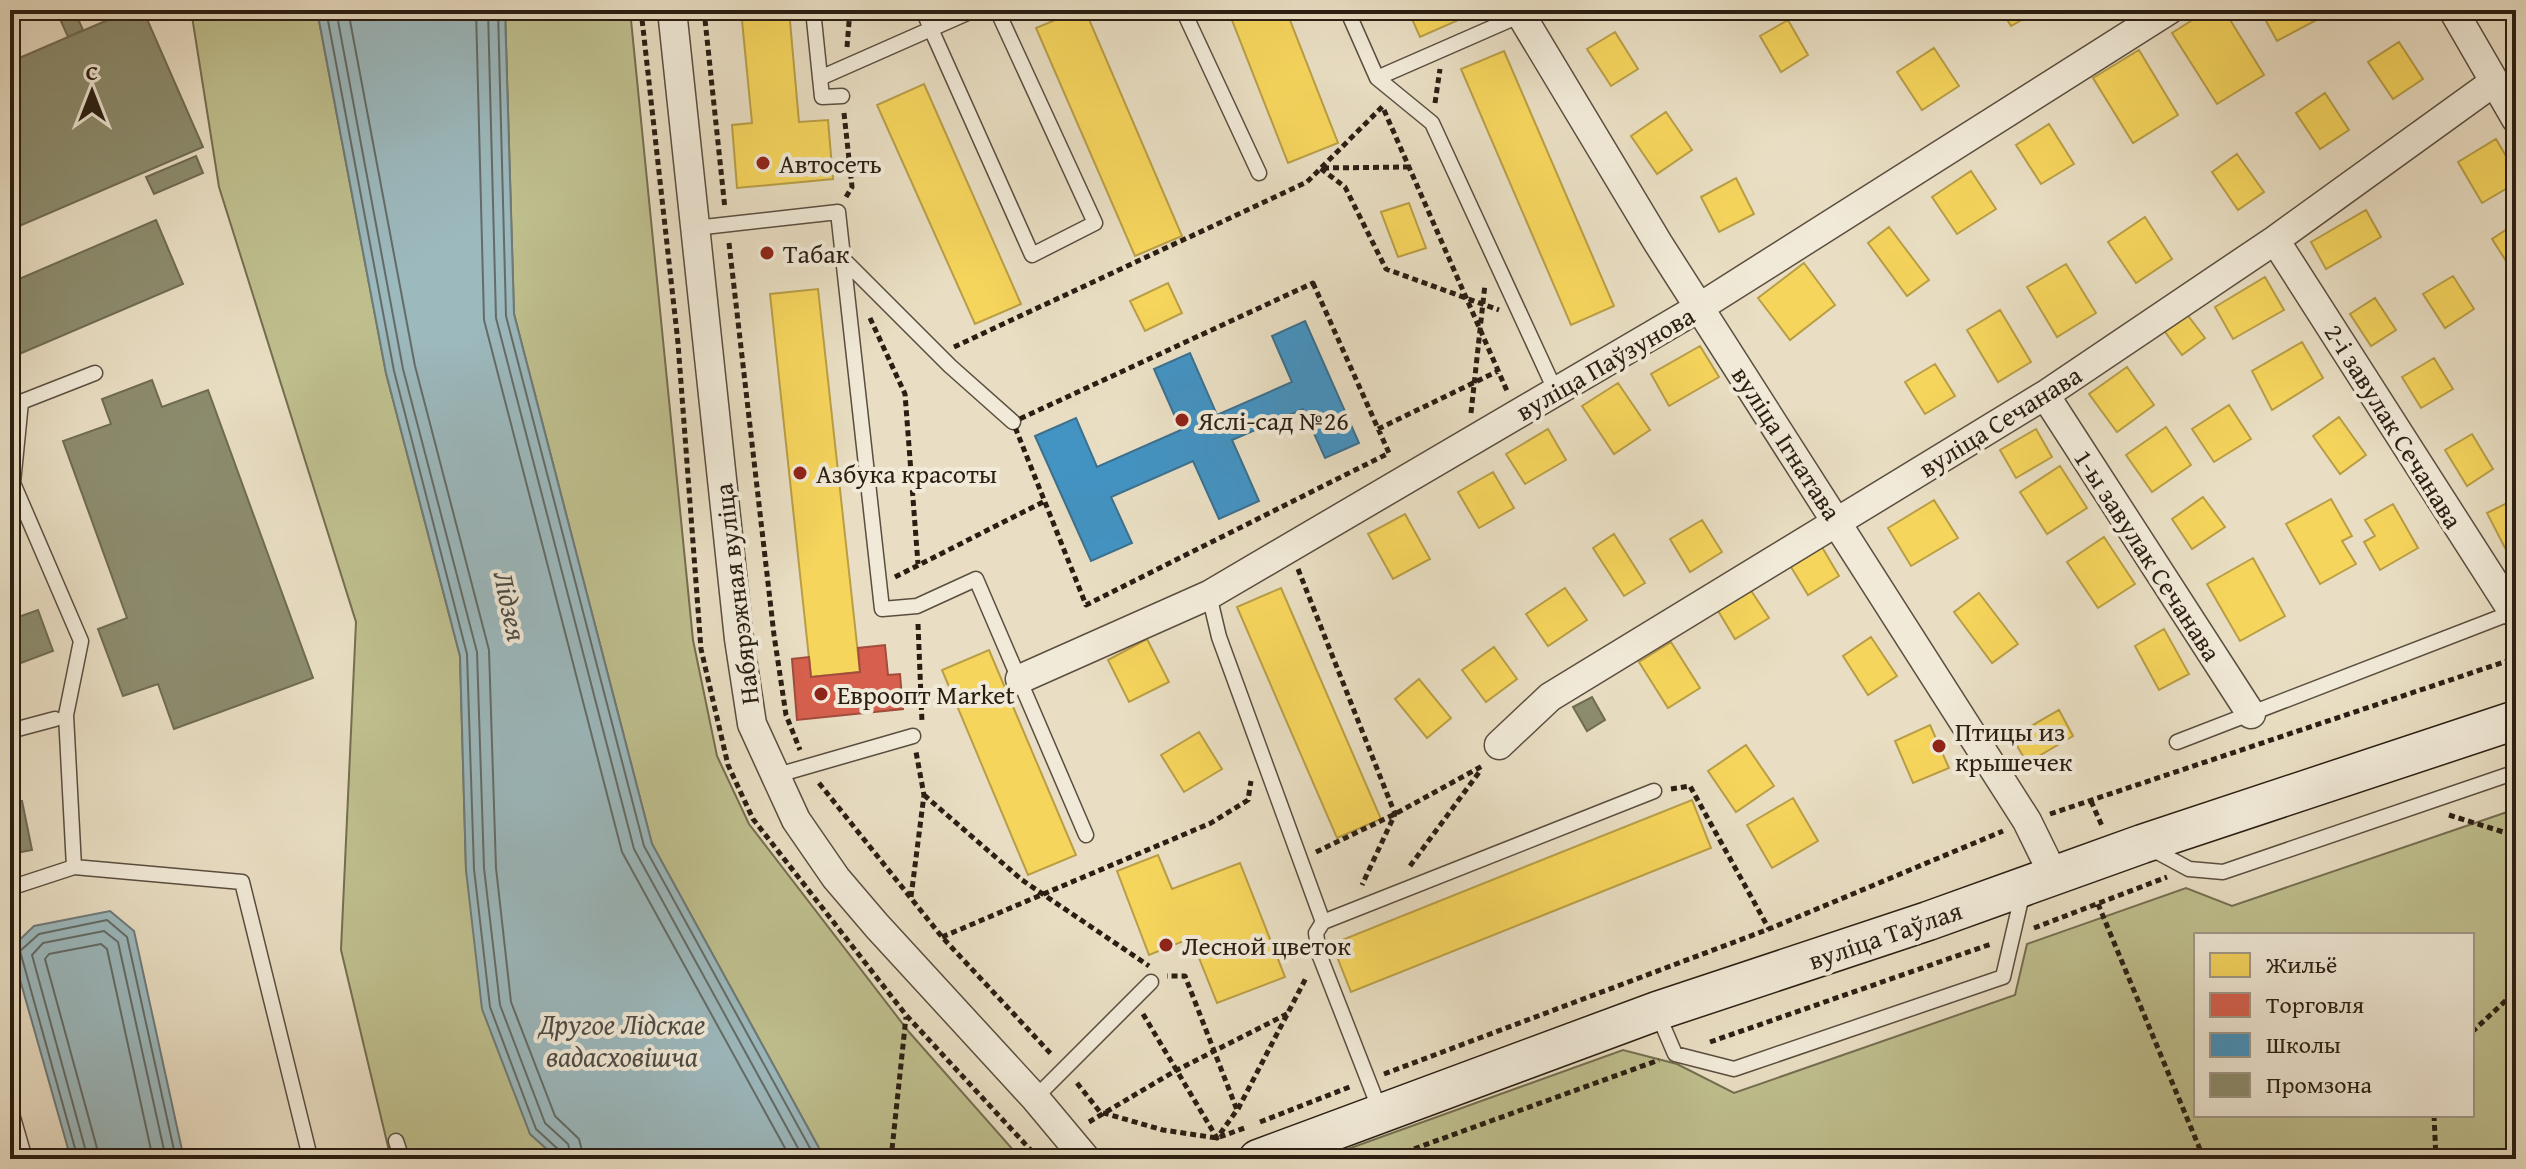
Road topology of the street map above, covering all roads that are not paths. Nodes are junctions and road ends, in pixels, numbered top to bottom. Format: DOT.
graph roads {
  1 [pos="672,10"];
  2 [pos="813,10"];
  3 [pos="923,10"];
  4 [pos="974,10"];
  5 [pos="997,10"];
  6 [pos="1183,10"];
  7 [pos="1347,10"];
  8 [pos="2169,10"];
  9 [pos="2453,10"];
  10 [pos="1520,13"];
  11 [pos="931,29"];
  12 [pos="820,78"];
  13 [pos="1377,78"];
  14 [pos="2494,82"];
  15 [pos="842,96"];
  16 [pos="2516,119"];
  17 [pos="1259,173"];
  18 [pos="695,228"];
  19 [pos="2275,240"];
  20 [pos="843,259"];
  21 [pos="1700,307"];
  22 [pos="95,373"];
  23 [pos="1556,392"];
  24 [pos="2045,395"];
  25 [pos="1013,422"];
  26 [pos="12,484"];
  27 [pos="1837,522"];
  28 [pos="1209,595"];
  29 [pos="2514,612"];
  30 [pos="1020,679"];
  31 [pos="2251,714"];
  32 [pos="55,719"];
  33 [pos="2516,720"];
  34 [pos="10,731"];
  35 [pos="913,736"];
  36 [pos="2177,742"];
  37 [pos="1499,745"];
  38 [pos="2516,772"];
  39 [pos="774,776"];
  40 [pos="1654,791"];
  41 [pos="1086,835"];
  42 [pos="2142,844"];
  43 [pos="74,867"];
  44 [pos="2039,882"];
  45 [pos="10,888"];
  46 [pos="1323,922"];
  47 [pos="1150,974"];
  48 [pos="1657,1011"];
  49 [pos="1035,1098"];
  50 [pos="10,1107"];
  51 [pos="1381,1113"];
  52 [pos="396,1141"];
  53 [pos="308,1149"];
  54 [pos="25,1159"];
  55 [pos="402,1159"];
  56 [pos="1086,1159"];
  57 [pos="1258,1159"];
  1 -- 18 [label="street, Набярэжная вуліца"];
  2 -- 12 [label="lane"];
  3 -- 11 [label="lane"];
  4 -- 11 [label="lane"];
  5 -- 11 [label="lane"];
  6 -- 17 [label="lane"];
  7 -- 13 [label="lane"];
  8 -- 21 [label="street, вуліца Паўзунова"];
  9 -- 14 [label="street"];
  10 -- 13 [label="lane"];
  10 -- 21 [label="street, вуліца Ігнатава"];
  11 -- 12 [label="lane"];
  12 -- 15 [label="lane"];
  13 -- 23 [label="lane"];
  14 -- 16 [label="street"];
  14 -- 19 [label="street, вуліца Сечанава"];
  18 -- 20 [label="lane"];
  18 -- 39 [label="street, Набярэжная вуліца"];
  19 -- 24 [label="street, вуліца Сечанава"];
  19 -- 29 [label="street, 2-і завулак Сечанава"];
  20 -- 25 [label="lane"];
  20 -- 30 [label="lane"];
  21 -- 23 [label="street, вуліца Паўзунова"];
  21 -- 27 [label="street, вуліца Ігнатава"];
  22 -- 26 [label="lane"];
  23 -- 28 [label="street, вуліца Паўзунова"];
  24 -- 27 [label="street, вуліца Сечанава"];
  24 -- 31 [label="street, 1-ы завулак Сечанава"];
  26 -- 43 [label="lane"];
  27 -- 37 [label="street, вуліца Сечанава"];
  27 -- 44 [label="street, вуліца Ігнатава"];
  28 -- 30 [label="street, вуліца Паўзунова"];
  28 -- 46 [label="lane"];
  29 -- 31 [label="lane"];
  30 -- 41 [label="lane"];
  31 -- 36 [label="lane"];
  32 -- 34 [label="lane"];
  33 -- 42 [label="main road, вуліца Таўлая"];
  35 -- 39 [label="lane"];
  38 -- 42 [label="lane"];
  39 -- 49 [label="street, Набярэжная вуліца"];
  40 -- 46 [label="lane"];
  42 -- 44 [label="main road, вуліца Таўлая"];
  43 -- 45 [label="lane"];
  43 -- 53 [label="lane"];
  44 -- 48 [label="main road, вуліца Таўлая"];
  44 -- 48 [label="lane"];
  46 -- 51 [label="lane"];
  47 -- 49 [label="lane"];
  48 -- 51 [label="main road, вуліца Таўлая"];
  49 -- 56 [label="street, Набярэжная вуліца"];
  50 -- 54 [label="lane"];
  51 -- 57 [label="main road, вуліца Таўлая"];
  52 -- 55 [label="lane"];
}
